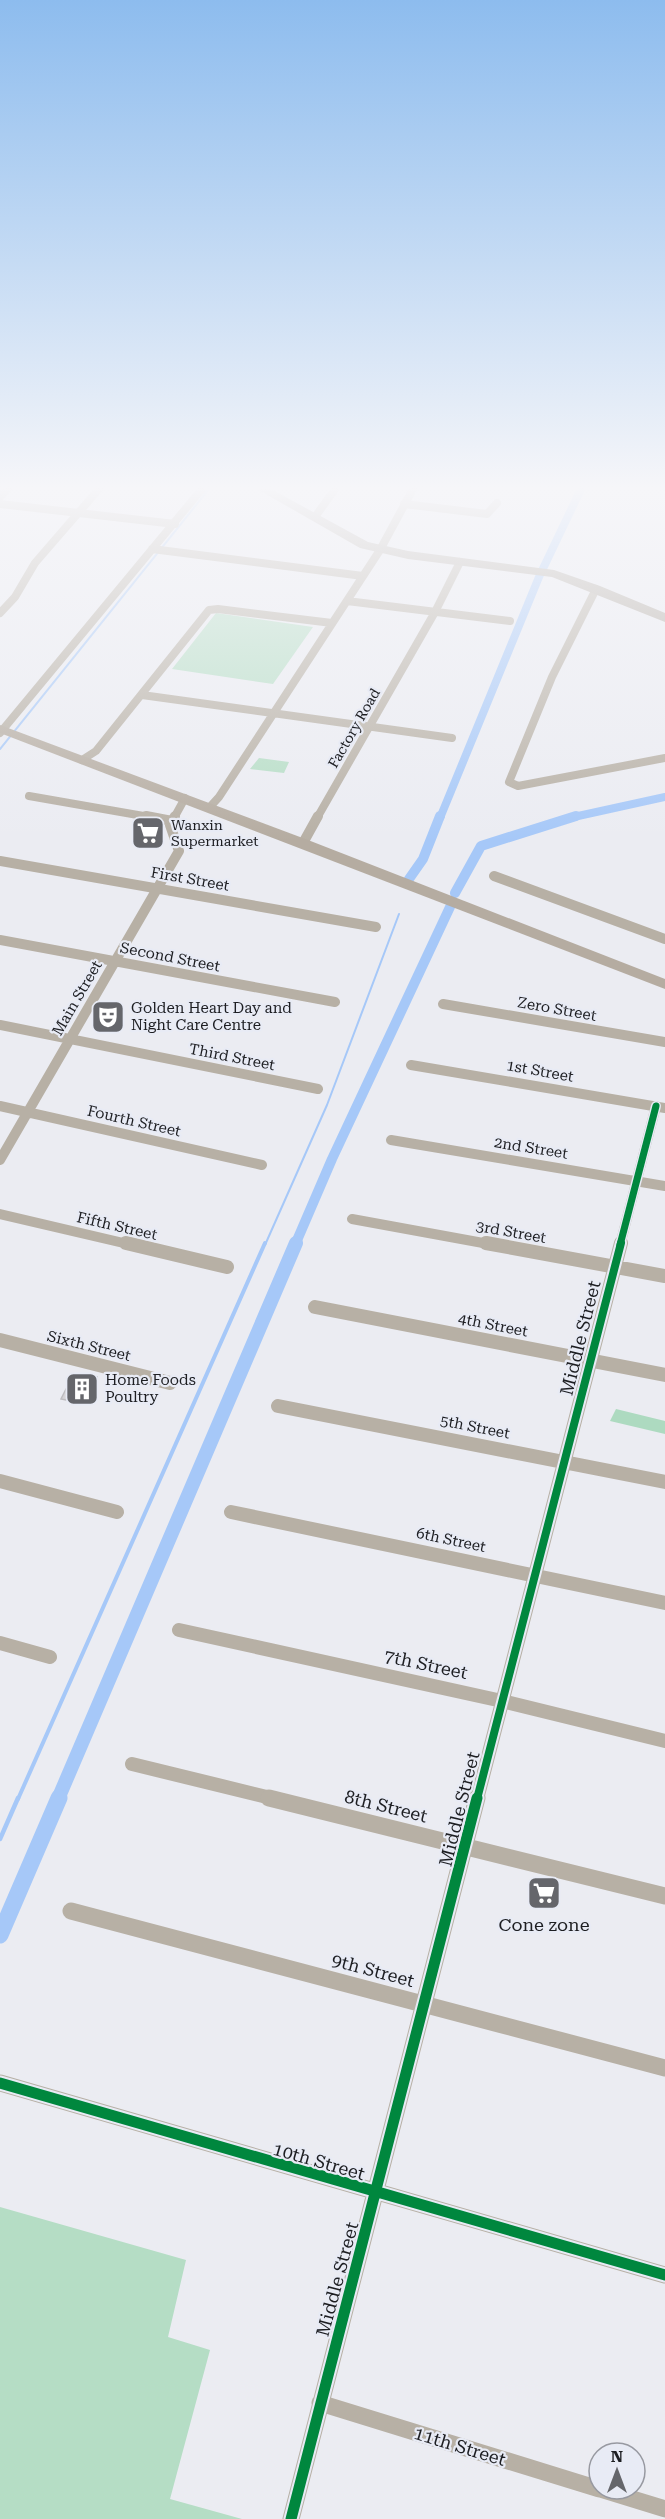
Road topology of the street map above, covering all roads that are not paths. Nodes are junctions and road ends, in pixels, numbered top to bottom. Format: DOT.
graph roads {
  1 [pos="104,607"];
  2 [pos="343,607"];
  3 [pos="391,607"];
  4 [pos="438,607"];
  5 [pos="587,607"];
  6 [pos="639,607"];
  7 [pos="435,612"];
  8 [pos="665,618"];
  9 [pos="510,621"];
  10 [pos="332,623"];
  11 [pos="142,695"];
  12 [pos="272,714"];
  13 [pos="369,728"];
  14 [pos="1,731"];
  15 [pos="452,738"];
  16 [pos="665,758"];
  17 [pos="84,759"];
  18 [pos="30,796"];
  19 [pos="185,798"];
  20 [pos="211,803"];
  21 [pos="172,821"];
  22 [pos="303,843"];
  23 [pos="0,861"];
  24 [pos="494,876"];
  25 [pos="158,888"];
  26 [pos="376,927"];
  27 [pos="665,939"];
  28 [pos="0,940"];
  29 [pos="115,962"];
  30 [pos="665,984"];
  31 [pos="335,1002"];
  32 [pos="443,1004"];
  33 [pos="0,1025"];
  34 [pos="70,1040"];
  35 [pos="665,1042"];
  36 [pos="411,1065"];
  37 [pos="318,1089"];
  38 [pos="0,1106"];
  39 [pos="660,1107"];
  40 [pos="29,1113"];
  41 [pos="392,1140"];
  42 [pos="0,1160"];
  43 [pos="262,1165"];
  44 [pos="637,1180"];
  45 [pos="665,1186"];
  46 [pos="0,1214"];
  47 [pos="352,1218"];
  48 [pos="614,1266"];
  49 [pos="227,1267"];
  50 [pos="665,1275"];
  51 [pos="315,1307"];
  52 [pos="0,1340"];
  53 [pos="590,1360"];
  54 [pos="665,1375"];
  55 [pos="170,1383"];
  56 [pos="278,1406"];
  57 [pos="564,1461"];
  58 [pos="0,1481"];
  59 [pos="665,1482"];
  60 [pos="117,1512"];
  61 [pos="231,1512"];
  62 [pos="535,1575"];
  63 [pos="665,1603"];
  64 [pos="178,1630"];
  65 [pos="0,1643"];
  66 [pos="50,1657"];
  67 [pos="502,1701"];
  68 [pos="665,1741"];
  69 [pos="132,1764"];
  70 [pos="465,1845"];
  71 [pos="665,1896"];
  72 [pos="71,1911"];
  73 [pos="424,2003"];
  74 [pos="665,2068"];
  75 [pos="0,2083"];
  76 [pos="375,2193"];
  77 [pos="665,2275"];
  78 [pos="320,2403"];
  79 [pos="587,2485"];
  80 [pos="639,2501"];
  81 [pos="665,2509"];
  82 [pos="291,2519"];
  1 -- 14 [label="street"];
  2 -- 10 [label="street"];
  3 -- 7 [label="street"];
  4 -- 7 [label="street, Factory Road"];
  5 -- 16 [label="street"];
  6 -- 8 [label="main road"];
  7 -- 9 [label="street"];
  7 -- 13 [label="street, Factory Road"];
  10 -- 11 [label="street"];
  10 -- 12 [label="street"];
  11 -- 12 [label="street"];
  11 -- 17 [label="street"];
  12 -- 13 [label="street"];
  12 -- 20 [label="street"];
  13 -- 15 [label="street"];
  13 -- 22 [label="street, Factory Road"];
  14 -- 17 [label="main road"];
  17 -- 19 [label="main road"];
  18 -- 21 [label="street"];
  19 -- 20 [label="main road"];
  19 -- 21 [label="street"];
  20 -- 22 [label="main road"];
  21 -- 25 [label="street, Main Street"];
  22 -- 30 [label="main road"];
  23 -- 25 [label="street, First Street"];
  24 -- 27 [label="street"];
  25 -- 26 [label="street, First Street"];
  25 -- 29 [label="street, Main Street"];
  28 -- 29 [label="street, Second Street"];
  29 -- 31 [label="street, Second Street"];
  29 -- 34 [label="street, Main Street"];
  32 -- 35 [label="street, Zero Street"];
  33 -- 34 [label="street, Third Street"];
  34 -- 37 [label="street, Third Street"];
  34 -- 40 [label="street, Main Street"];
  36 -- 39 [label="street, 1st Street"];
  38 -- 40 [label="street, Fourth Street"];
  39 -- 44 [label="street, Middle Street"];
  40 -- 42 [label="street, Main Street"];
  40 -- 43 [label="street, Fourth Street"];
  41 -- 44 [label="street, 2nd Street"];
  44 -- 45 [label="street, 2nd Street"];
  44 -- 48 [label="street, Middle Street"];
  46 -- 49 [label="street, Fifth Street"];
  47 -- 48 [label="street, 3rd Street"];
  48 -- 50 [label="street, 3rd Street"];
  48 -- 53 [label="street, Middle Street"];
  51 -- 53 [label="street, 4th Street"];
  52 -- 55 [label="street, Sixth Street"];
  53 -- 54 [label="street, 4th Street"];
  53 -- 57 [label="street, Middle Street"];
  56 -- 57 [label="street, 5th Street"];
  57 -- 59 [label="street, 5th Street"];
  57 -- 62 [label="street, Middle Street"];
  58 -- 60 [label="street"];
  61 -- 62 [label="street, 6th Street"];
  62 -- 63 [label="street, 6th Street"];
  62 -- 67 [label="street, Middle Street"];
  64 -- 67 [label="street, 7th Street"];
  65 -- 66 [label="street"];
  67 -- 68 [label="street, 7th Street"];
  67 -- 70 [label="street, Middle Street"];
  69 -- 70 [label="street, 8th Street"];
  70 -- 71 [label="street, 8th Street"];
  70 -- 73 [label="street, Middle Street"];
  72 -- 73 [label="street, 9th Street"];
  73 -- 74 [label="street, 9th Street"];
  73 -- 76 [label="street, Middle Street"];
  75 -- 76 [label="street, 10th Street"];
  76 -- 77 [label="street, 10th Street"];
  76 -- 78 [label="street, Middle Street"];
  78 -- 79 [label="street, 11th Street"];
  78 -- 82 [label="street, Middle Street"];
  80 -- 81 [label="street, 11th Street"];
}
